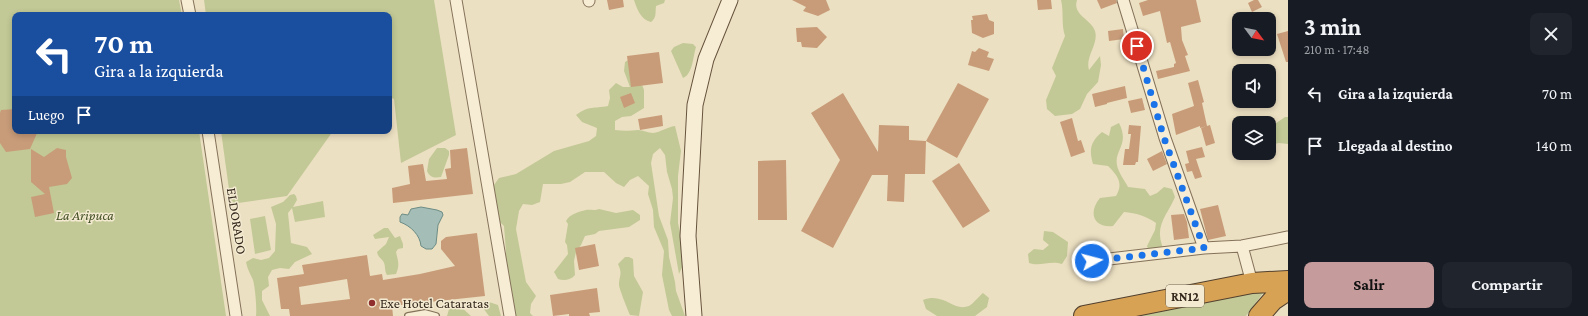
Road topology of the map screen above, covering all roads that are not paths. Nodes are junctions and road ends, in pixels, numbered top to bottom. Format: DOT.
graph roads {
  1 [pos="187,0"];
  2 [pos="456,0"];
  3 [pos="730,0"];
  4 [pos="1123,0"];
  5 [pos="189,12"];
  6 [pos="208,134"];
  7 [pos="1288,237"];
  8 [pos="1242,246"];
  9 [pos="1204,248"];
  10 [pos="1092,261"];
  11 [pos="1288,281"];
  12 [pos="1252,282"];
  13 [pos="1288,290"];
  14 [pos="236,316"];
  15 [pos="408,316"];
  16 [pos="436,316"];
  17 [pos="510,316"];
  18 [pos="694,316"];
  19 [pos="1084,316"];
  20 [pos="1259,316"];
  1 -- 5 [label="street"];
  2 -- 17 [label="street"];
  3 -- 18 [label="main road"];
  4 -- 9 [label="street"];
  6 -- 14 [label="street, ELDORADO"];
  7 -- 8 [label="street"];
  8 -- 9 [label="street"];
  8 -- 12 [label="street"];
  9 -- 10 [label="street"];
  11 -- 12 [label="highway, RN12"];
  12 -- 19 [label="highway, RN12"];
  13 -- 20 [label="highway"];
  15 -- 16 [label="lane"];
}
